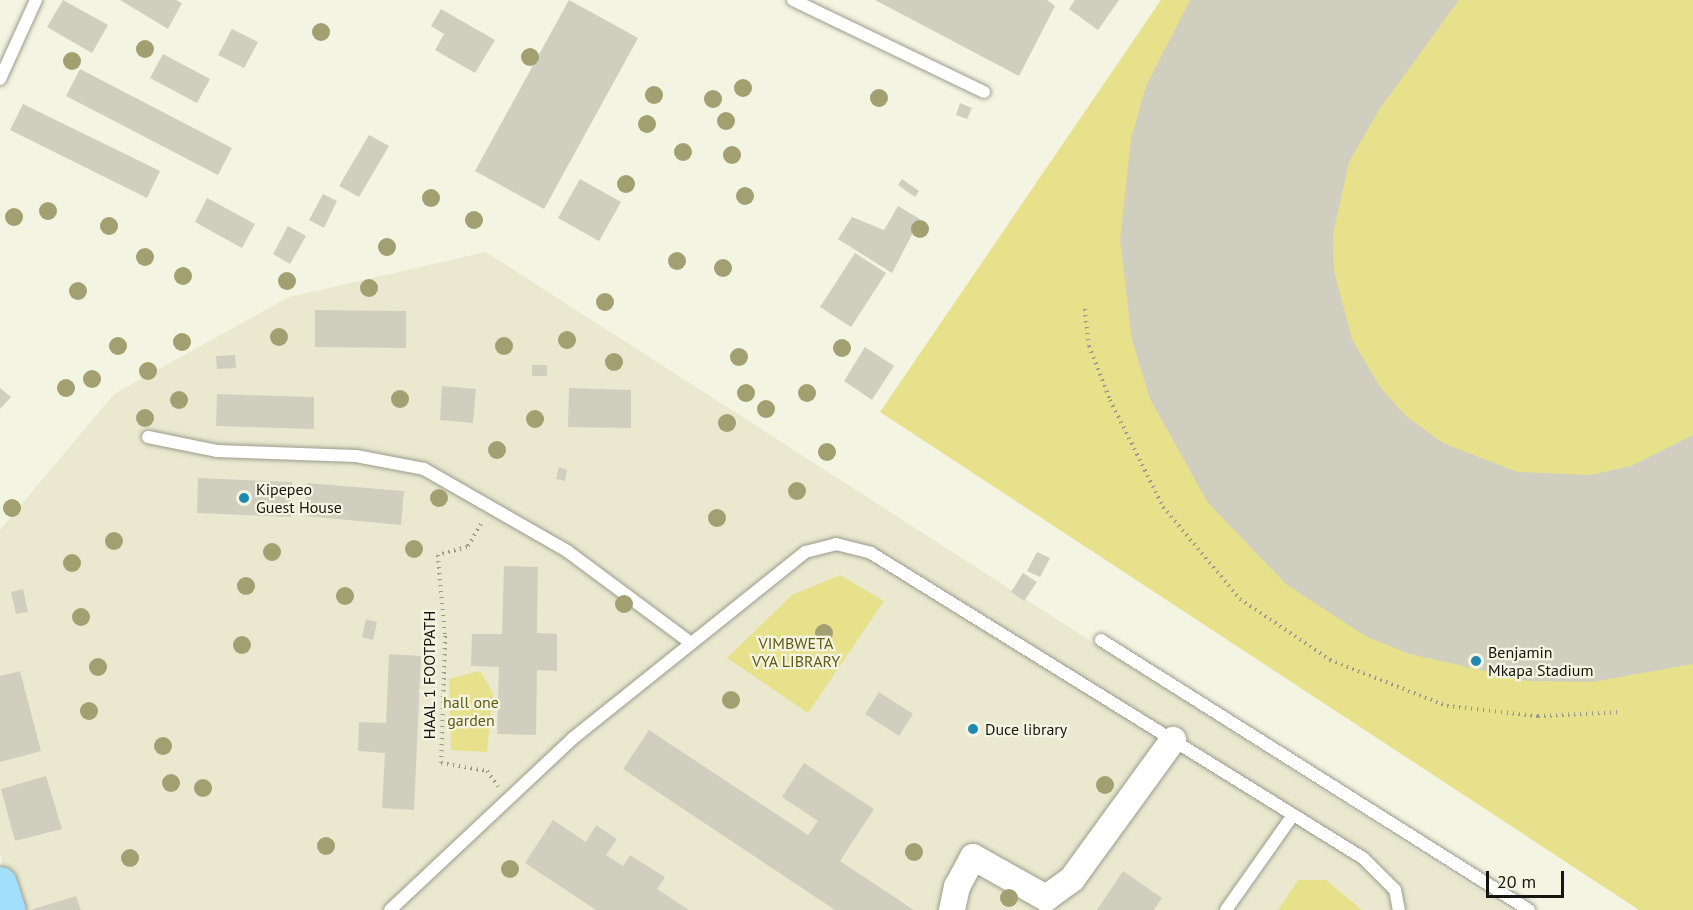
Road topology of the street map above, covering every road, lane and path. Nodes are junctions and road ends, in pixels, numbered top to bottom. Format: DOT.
graph roads {
  1 [pos="36,0"];
  2 [pos="794,0"];
  3 [pos="0,79"];
  4 [pos="984,92"];
  5 [pos="1085,309"];
  6 [pos="148,437"];
  7 [pos="478,496"];
  8 [pos="1101,640"];
  9 [pos="691,643"];
  10 [pos="1621,712"];
  11 [pos="1173,740"];
  12 [pos="506,799"];
  13 [pos="1293,815"];
  14 [pos="0,883"];
  15 [pos="9,910"];
  16 [pos="390,910"];
  17 [pos="952,910"];
  18 [pos="1226,910"];
  19 [pos="1399,910"];
  20 [pos="1529,910"];
  1 -- 3 [label="lane"];
  2 -- 4 [label="lane"];
  5 -- 10 [label="path"];
  6 -- 7 [label="lane"];
  7 -- 9 [label="lane"];
  7 -- 12 [label="path, HAAL 1 FOOTPATH"];
  8 -- 20 [label="lane"];
  9 -- 11 [label="lane"];
  9 -- 12 [label="lane"];
  11 -- 13 [label="lane"];
  11 -- 17 [label="street"];
  12 -- 16 [label="lane"];
  13 -- 18 [label="lane"];
  13 -- 19 [label="lane"];
  14 -- 15 [label="main road"];
}
